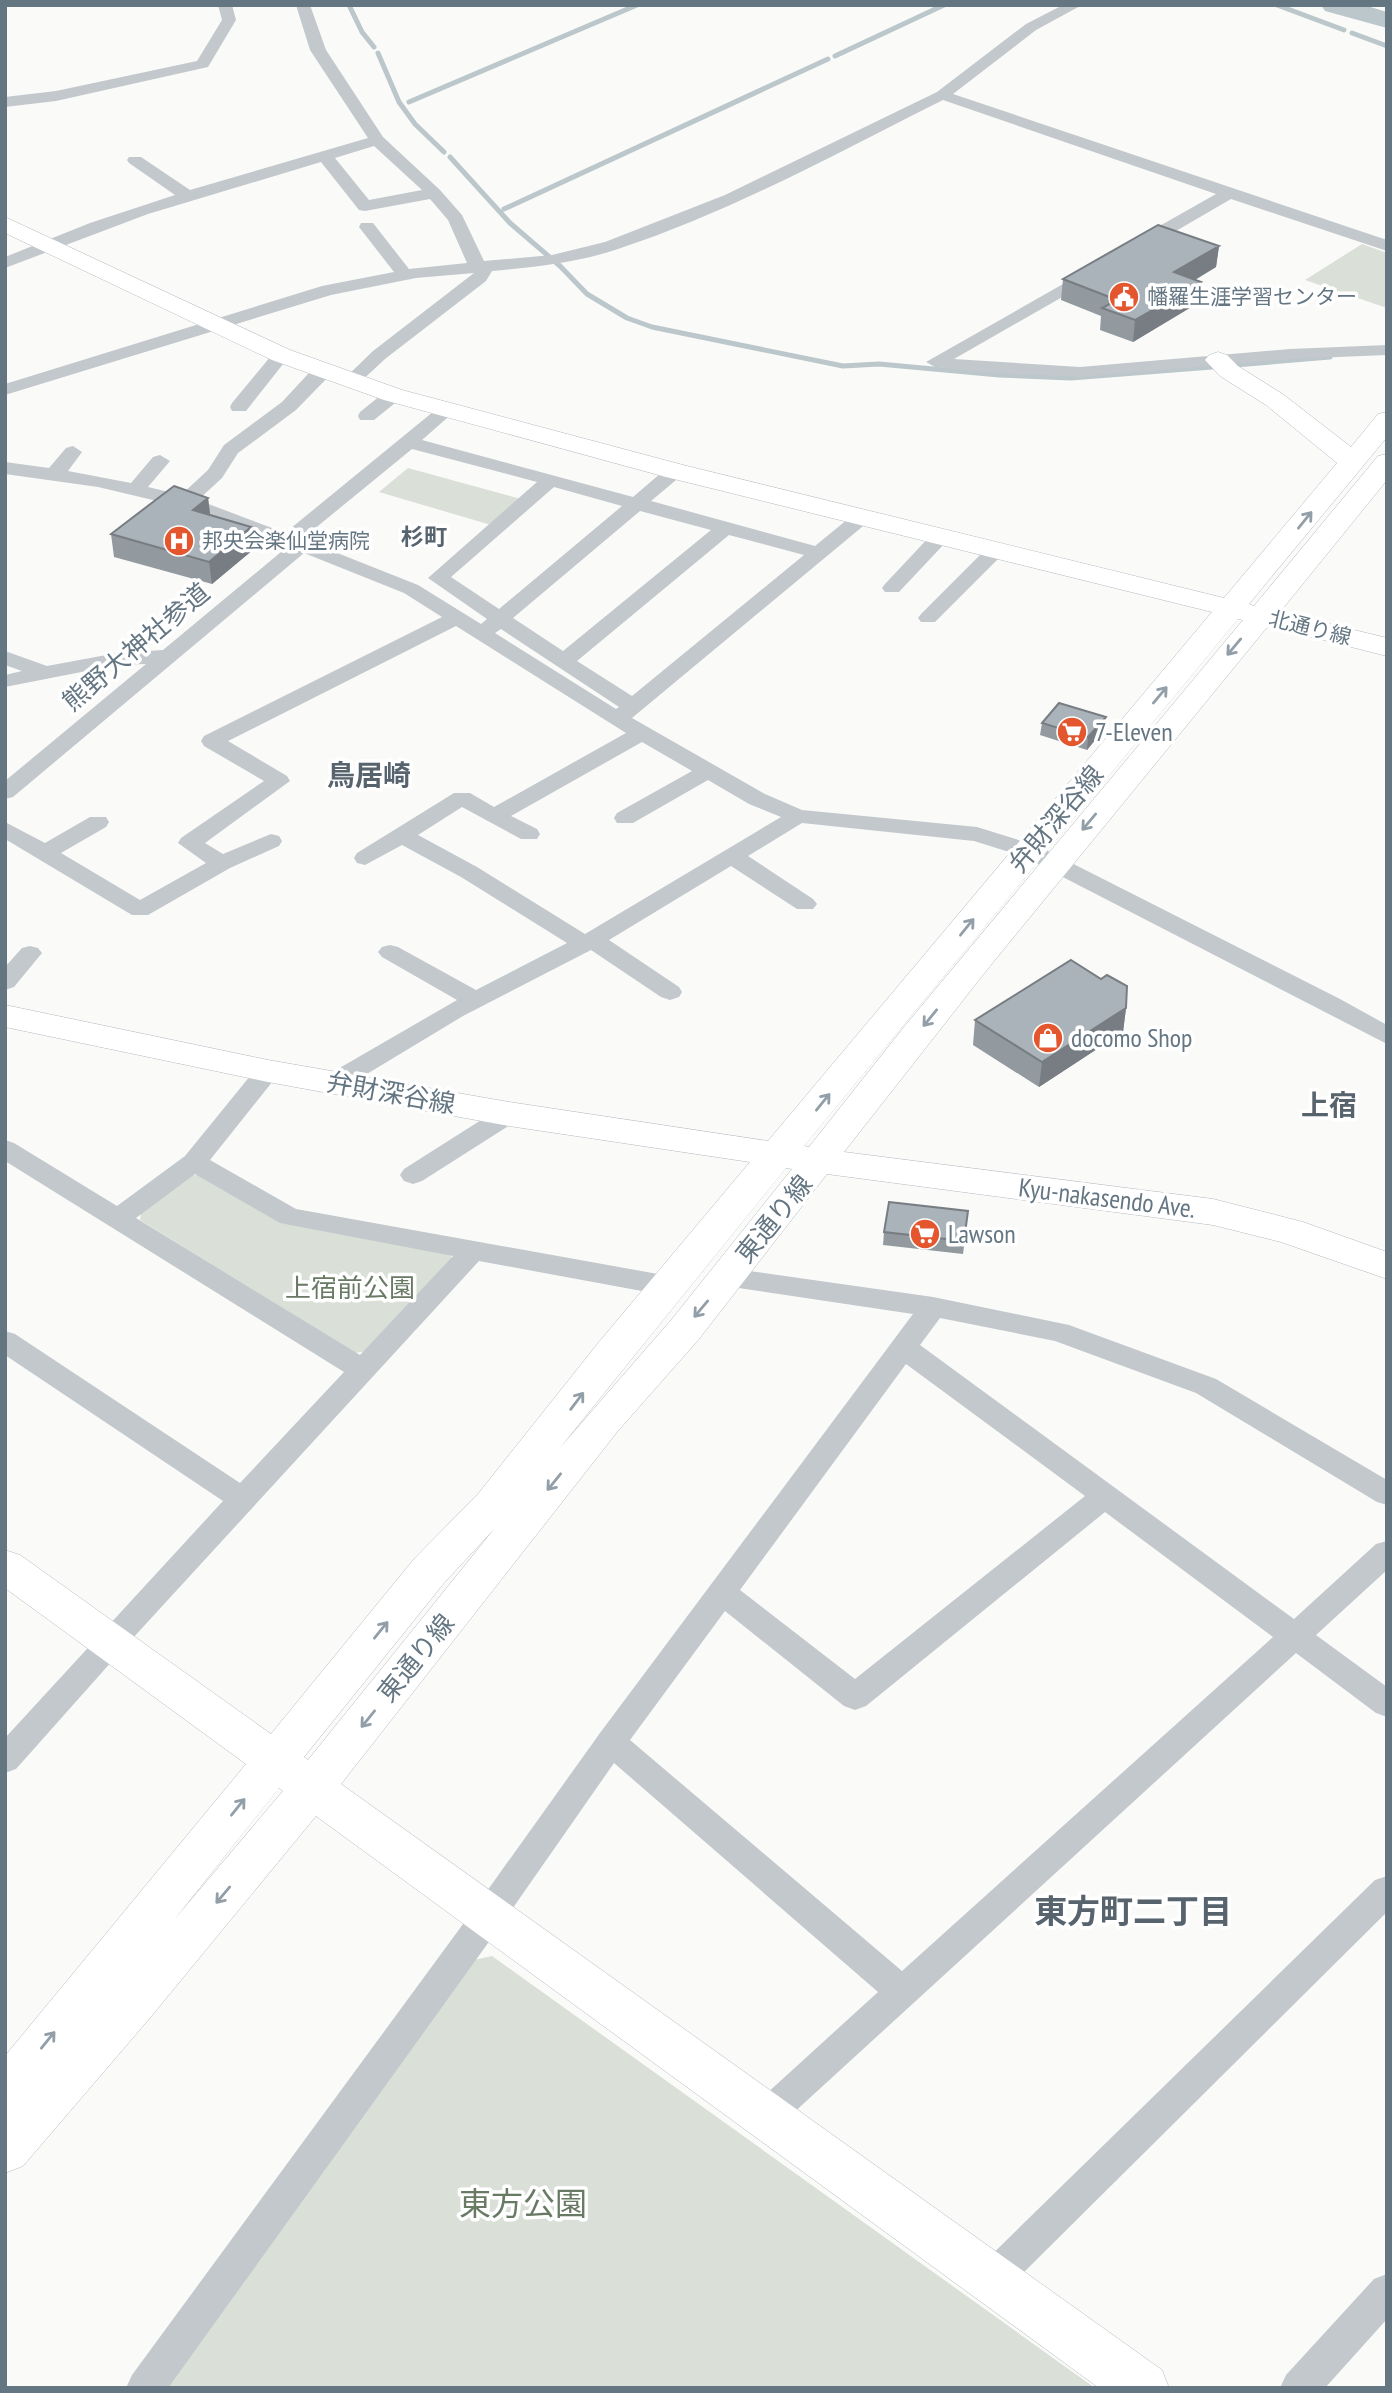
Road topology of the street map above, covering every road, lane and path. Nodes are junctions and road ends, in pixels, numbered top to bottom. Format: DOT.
graph roads {
  1 [pos="225,5"];
  2 [pos="303,5"];
  3 [pos="1075,5"];
  4 [pos="942,94"];
  5 [pos="5,102"];
  6 [pos="377,140"];
  7 [pos="325,156"];
  8 [pos="135,160"];
  9 [pos="1231,192"];
  10 [pos="434,193"];
  11 [pos="187,196"];
  12 [pos="5,224"];
  13 [pos="367,227"];
  14 [pos="48,244"];
  15 [pos="1387,246"];
  16 [pos="5,262"];
  17 [pos="482,268"];
  18 [pos="405,275"];
  19 [pos="213,325"];
  20 [pos="1387,350"];
  21 [pos="281,355"];
  22 [pos="1218,360"];
  23 [pos="324,372"];
  24 [pos="351,381"];
  25 [pos="5,390"];
  26 [pos="393,396"];
  27 [pos="239,407"];
  28 [pos="446,411"];
  29 [pos="367,416"];
  30 [pos="1387,420"];
  31 [pos="409,442"];
  32 [pos="73,452"];
  33 [pos="160,461"];
  34 [pos="5,468"];
  35 [pos="1375,469"];
  36 [pos="675,471"];
  37 [pos="55,474"];
  38 [pos="551,480"];
  39 [pos="136,489"];
  40 [pos="185,502"];
  41 [pos="640,503"];
  42 [pos="860,518"];
  43 [pos="726,527"];
  44 [pos="939,538"];
  45 [pos="295,542"];
  46 [pos="995,551"];
  47 [pos="818,553"];
  48 [pos="892,587"];
  49 [pos="1247,611"];
  50 [pos="456,618"];
  51 [pos="928,618"];
  52 [pos="500,619"];
  53 [pos="483,633"];
  54 [pos="1387,647"];
  55 [pos="171,656"];
  56 [pos="5,657"];
  57 [pos="564,661"];
  58 [pos="44,673"];
  59 [pos="5,681"];
  60 [pos="625,713"];
  61 [pos="642,733"];
  62 [pos="709,771"];
  63 [pos="5,792"];
  64 [pos="494,816"];
  65 [pos="798,816"];
  66 [pos="625,818"];
  67 [pos="98,822"];
  68 [pos="5,829"];
  69 [pos="528,834"];
  70 [pos="402,835"];
  71 [pos="271,841"];
  72 [pos="46,852"];
  73 [pos="732,856"];
  74 [pos="365,858"];
  75 [pos="1042,858"];
  76 [pos="222,863"];
  77 [pos="805,904"];
  78 [pos="589,942"];
  79 [pos="390,952"];
  80 [pos="30,953"];
  81 [pos="5,982"];
  82 [pos="670,992"];
  83 [pos="475,1000"];
  84 [pos="5,1016"];
  85 [pos="1387,1036"];
  86 [pos="268,1072"];
  87 [pos="333,1083"];
  88 [pos="509,1114"];
  89 [pos="5,1149"];
  90 [pos="780,1155"];
  91 [pos="821,1161"];
  92 [pos="194,1162"];
  93 [pos="413,1175"];
  94 [pos="117,1219"];
  95 [pos="473,1251"];
  96 [pos="1387,1266"];
  97 [pos="728,1278"];
  98 [pos="669,1286"];
  99 [pos="933,1307"];
  100 [pos="5,1341"];
  101 [pos="904,1348"];
  102 [pos="364,1371"];
  103 [pos="1387,1493"];
  104 [pos="1105,1496"];
  105 [pos="243,1500"];
  106 [pos="1387,1552"];
  107 [pos="5,1566"];
  108 [pos="722,1592"];
  109 [pos="1294,1636"];
  110 [pos="110,1642"];
  111 [pos="1387,1704"];
  112 [pos="611,1742"];
  113 [pos="5,1760"];
  114 [pos="295,1773"];
  115 [pos="1387,1890"];
  116 [pos="489,1915"];
  117 [pos="902,1992"];
  118 [pos="5,2094"];
  119 [pos="766,2116"];
  120 [pos="5,2150"];
  121 [pos="992,2278"];
  122 [pos="1387,2292"];
  123 [pos="145,2388"];
  124 [pos="1143,2388"];
  125 [pos="1299,2388"];
  1 -- 5 [label="street"];
  2 -- 6 [label="street"];
  3 -- 4 [label="street"];
  4 -- 9 [label="street"];
  4 -- 17 [label="street"];
  6 -- 7 [label="street"];
  6 -- 10 [label="street"];
  7 -- 10 [label="street"];
  7 -- 11 [label="street"];
  8 -- 11 [label="street"];
  9 -- 15 [label="street"];
  9 -- 22 [label="street"];
  10 -- 17 [label="street"];
  11 -- 14 [label="street"];
  12 -- 14 [label="street, 北通り線"];
  13 -- 18 [label="street"];
  14 -- 16 [label="street"];
  14 -- 19 [label="street, 北通り線"];
  17 -- 18 [label="street"];
  17 -- 24 [label="street"];
  18 -- 19 [label="street"];
  19 -- 21 [label="street, 北通り線"];
  19 -- 25 [label="street"];
  20 -- 22 [label="street"];
  21 -- 23 [label="street, 北通り線"];
  21 -- 27 [label="street"];
  22 -- 35 [label="street"];
  23 -- 24 [label="street, 北通り線"];
  23 -- 40 [label="street"];
  24 -- 26 [label="street, 北通り線"];
  26 -- 28 [label="street, 北通り線"];
  26 -- 29 [label="street"];
  28 -- 31 [label="street, 熊野大神社参道"];
  28 -- 36 [label="street, 北通り線"];
  30 -- 35 [label="street, 弁財深谷線"];
  31 -- 38 [label="street"];
  31 -- 45 [label="street, 熊野大神社参道"];
  32 -- 37 [label="street"];
  33 -- 39 [label="street"];
  34 -- 37 [label="street"];
  35 -- 49 [label="street, 弁財深谷線"];
  36 -- 41 [label="street"];
  36 -- 42 [label="street, 北通り線"];
  37 -- 39 [label="street"];
  38 -- 41 [label="street"];
  38 -- 52 [label="street"];
  39 -- 40 [label="street"];
  40 -- 45 [label="street"];
  41 -- 43 [label="street"];
  41 -- 52 [label="street"];
  42 -- 44 [label="street, 北通り線"];
  42 -- 47 [label="street"];
  43 -- 47 [label="street"];
  43 -- 57 [label="street"];
  44 -- 46 [label="street, 北通り線"];
  44 -- 48 [label="street"];
  45 -- 50 [label="street"];
  45 -- 55 [label="street, 熊野大神社参道"];
  46 -- 49 [label="street, 北通り線"];
  46 -- 51 [label="street"];
  47 -- 60 [label="street"];
  49 -- 54 [label="street, 北通り線"];
  49 -- 75 [label="street, 弁財深谷線"];
  50 -- 53 [label="street"];
  50 -- 76 [label="street"];
  52 -- 53 [label="street"];
  52 -- 57 [label="street"];
  53 -- 60 [label="street"];
  55 -- 58 [label="street"];
  55 -- 63 [label="street, 熊野大神社参道"];
  56 -- 58 [label="street"];
  57 -- 60 [label="street"];
  58 -- 59 [label="street"];
  60 -- 61 [label="street"];
  61 -- 62 [label="street"];
  61 -- 64 [label="street"];
  62 -- 65 [label="street"];
  62 -- 66 [label="street"];
  64 -- 69 [label="street"];
  64 -- 70 [label="street"];
  65 -- 73 [label="street"];
  65 -- 75 [label="street"];
  67 -- 72 [label="street"];
  68 -- 72 [label="street"];
  70 -- 74 [label="street"];
  70 -- 78 [label="street"];
  71 -- 76 [label="street"];
  72 -- 76 [label="street"];
  73 -- 77 [label="street"];
  73 -- 78 [label="street"];
  75 -- 85 [label="street"];
  90 -- 75 [label="street, 弁財深谷線, one-way"];
  75 -- 91 [label="street, 弁財深谷線, one-way"];
  78 -- 82 [label="street"];
  78 -- 83 [label="street"];
  79 -- 83 [label="street"];
  80 -- 81 [label="street"];
  83 -- 87 [label="street"];
  84 -- 86 [label="street, 弁財深谷線"];
  86 -- 87 [label="street, 弁財深谷線"];
  86 -- 92 [label="street"];
  87 -- 88 [label="street, 弁財深谷線"];
  88 -- 90 [label="street, 弁財深谷線"];
  88 -- 93 [label="street"];
  89 -- 94 [label="street"];
  90 -- 91 [label="street, 弁財深谷線"];
  90 -- 98 [label="street, 東通り線"];
  91 -- 96 [label="street, Kyu-nakasendo Ave."];
  91 -- 97 [label="street, 東通り線"];
  92 -- 94 [label="street"];
  92 -- 95 [label="street"];
  94 -- 102 [label="street"];
  95 -- 98 [label="street"];
  95 -- 102 [label="street"];
  97 -- 99 [label="street"];
  97 -- 114 [label="street, 東通り線, one-way"];
  114 -- 98 [label="street, 東通り線, one-way"];
  99 -- 101 [label="street"];
  99 -- 103 [label="street"];
  100 -- 105 [label="street"];
  101 -- 104 [label="street"];
  101 -- 108 [label="street"];
  102 -- 105 [label="street"];
  104 -- 108 [label="street"];
  104 -- 109 [label="street"];
  105 -- 110 [label="street"];
  106 -- 109 [label="street"];
  107 -- 110 [label="street"];
  108 -- 112 [label="street"];
  109 -- 111 [label="street"];
  109 -- 117 [label="street"];
  110 -- 113 [label="street"];
  110 -- 114 [label="street"];
  112 -- 116 [label="street"];
  112 -- 117 [label="street"];
  114 -- 116 [label="street"];
  118 -- 114 [label="street, 東通り線, one-way"];
  114 -- 120 [label="street, 東通り線, one-way"];
  115 -- 121 [label="street"];
  116 -- 119 [label="street"];
  116 -- 123 [label="street"];
  117 -- 119 [label="street"];
  119 -- 121 [label="street"];
  121 -- 124 [label="street"];
  122 -- 125 [label="street"];
}
